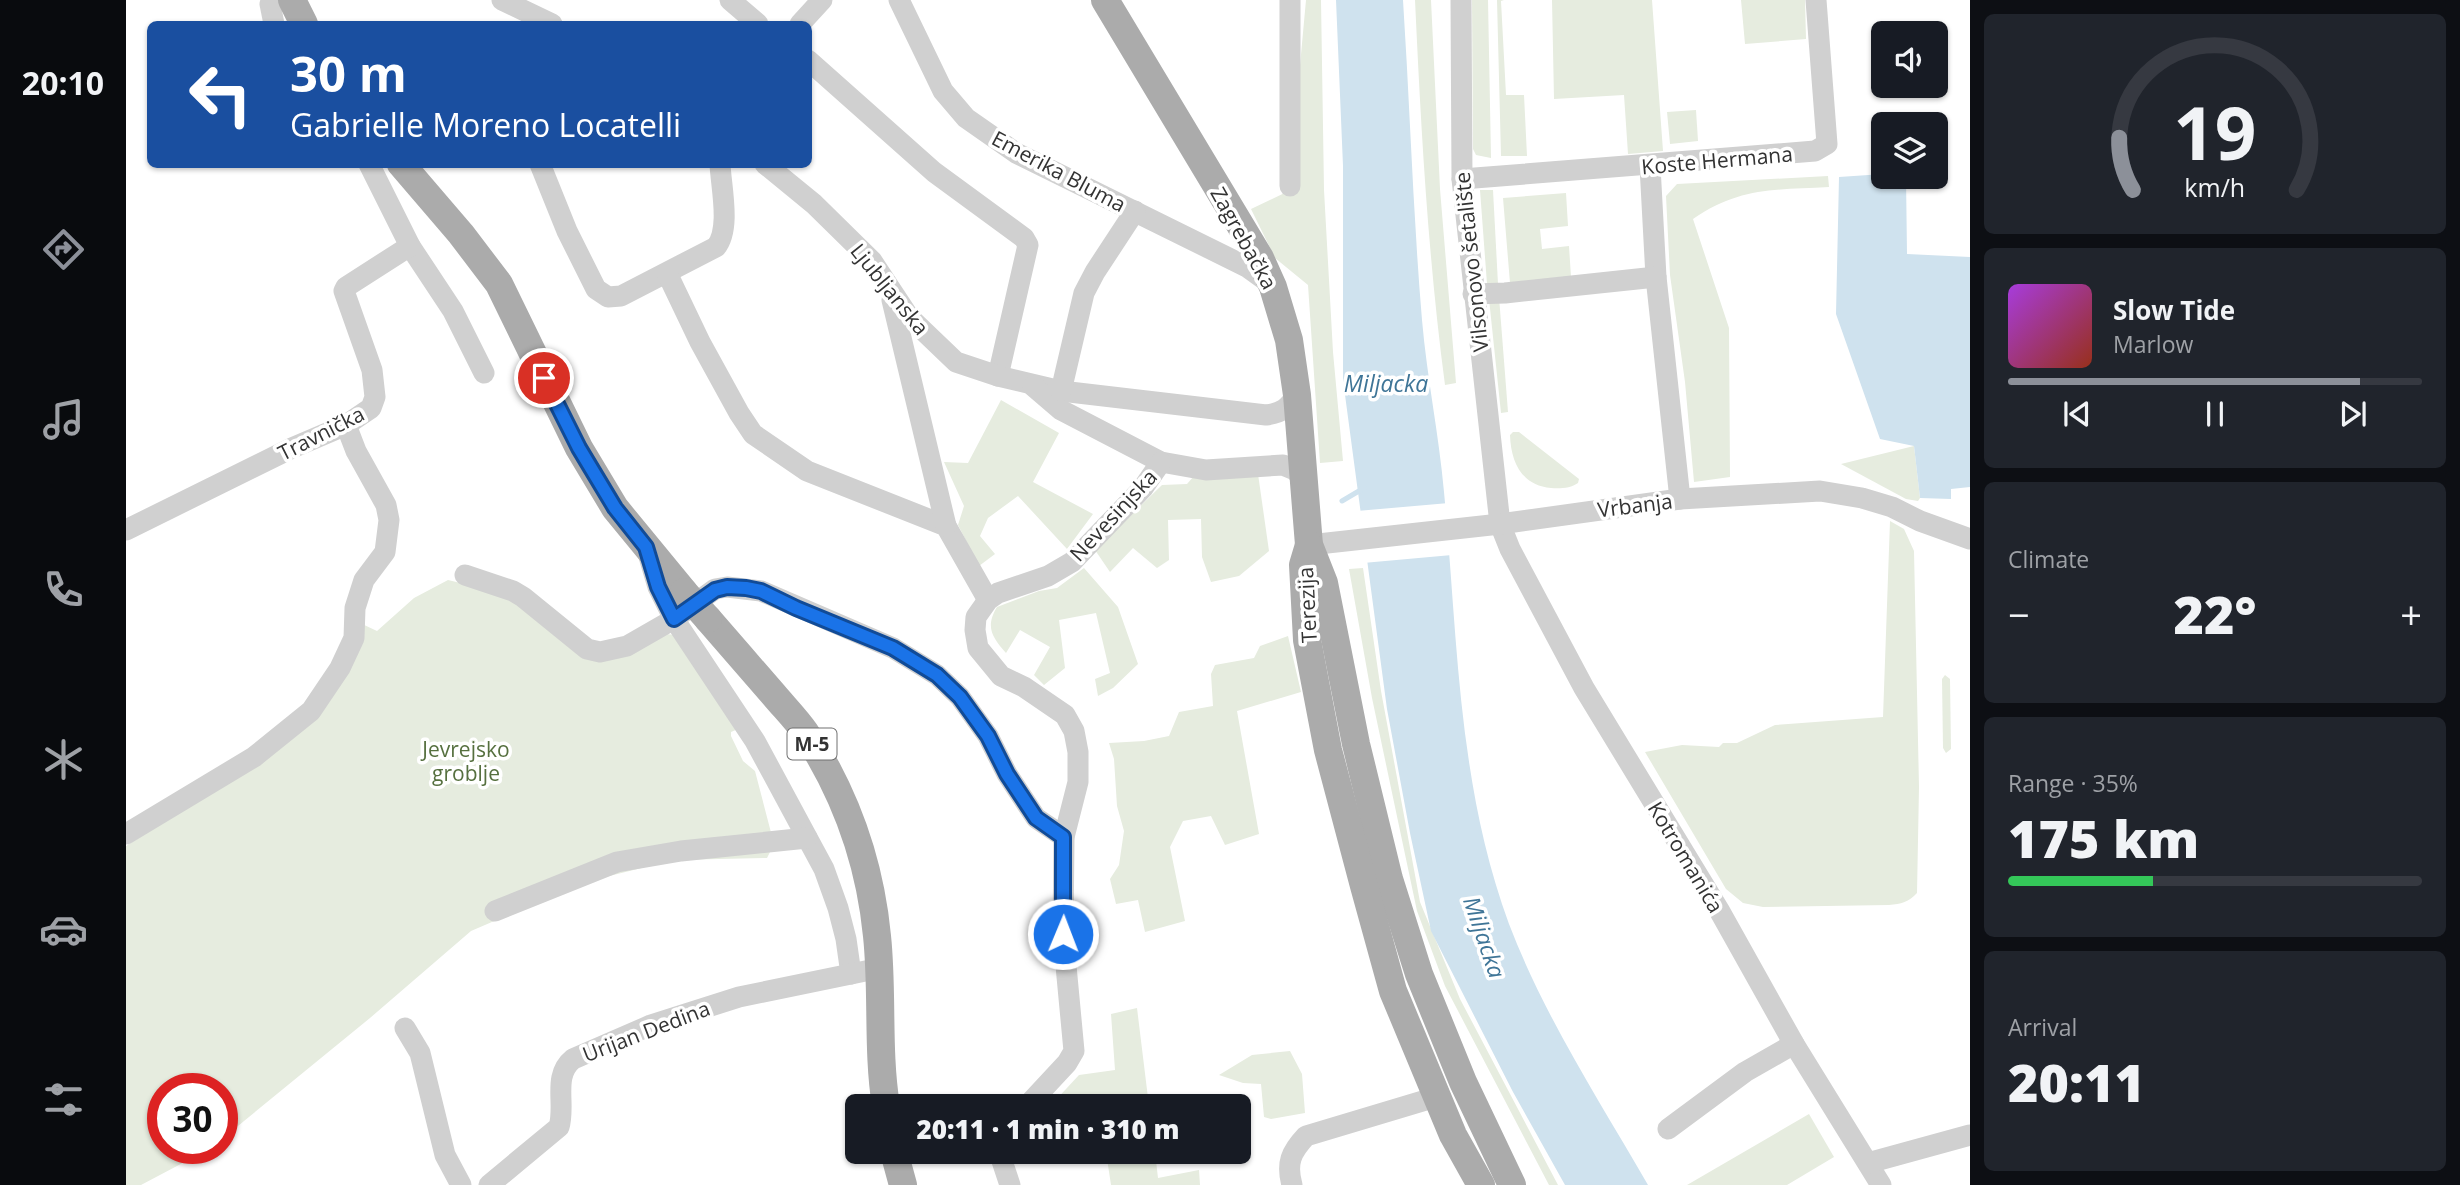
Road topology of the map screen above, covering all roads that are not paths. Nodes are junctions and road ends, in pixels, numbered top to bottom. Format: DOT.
graph roads {
  1 [pos="502,0"];
  2 [pos="730,0"];
  3 [pos="822,0"];
  4 [pos="900,0"];
  5 [pos="1105,0"];
  6 [pos="1290,0"];
  7 [pos="1461,0"];
  8 [pos="1816,0"];
  9 [pos="279,9"];
  10 [pos="299,21"];
  11 [pos="546,21"];
  12 [pos="754,21"];
  13 [pos="803,21"];
  14 [pos="812,64"];
  15 [pos="1650,166"];
  16 [pos="371,168"];
  17 [pos="404,168"];
  18 [pos="542,168"];
  19 [pos="720,168"];
  20 [pos="770,168"];
  21 [pos="1462,179"];
  22 [pos="1290,186"];
  23 [pos="1135,211"];
  24 [pos="410,246"];
  25 [pos="667,273"];
  26 [pos="1656,277"];
  27 [pos="1273,287"];
  28 [pos="890,292"];
  29 [pos="1473,294"];
  30 [pos="484,373"];
  31 [pos="999,376"];
  32 [pos="1031,384"];
  33 [pos="1061,391"];
  34 [pos="1297,395"];
  35 [pos="346,425"];
  36 [pos="1161,462"];
  37 [pos="1304,480"];
  38 [pos="1680,499"];
  39 [pos="1500,524"];
  40 [pos="946,526"];
  41 [pos="126,530"];
  42 [pos="1965,535"];
  43 [pos="1309,545"];
  44 [pos="646,547"];
  45 [pos="465,575"];
  46 [pos="988,600"];
  47 [pos="674,619"];
  48 [pos="126,834"];
  49 [pos="1063,837"];
  50 [pos="807,838"];
  51 [pos="495,911"];
  52 [pos="880,968"];
  53 [pos="850,974"];
  54 [pos="405,1028"];
  55 [pos="1794,1044"];
  56 [pos="885,1094"];
  57 [pos="1039,1094"];
  58 [pos="1436,1097"];
  59 [pos="1668,1129"];
  60 [pos="1970,1135"];
  61 [pos="1868,1163"];
  62 [pos="897,1164"];
  63 [pos="1003,1164"];
  64 [pos="461,1185"];
  65 [pos="489,1185"];
  66 [pos="903,1185"];
  67 [pos="1010,1185"];
  68 [pos="1292,1185"];
  69 [pos="1481,1185"];
  70 [pos="1512,1185"];
  71 [pos="1881,1185"];
  1 -- 11 [label="street"];
  2 -- 12 [label="street"];
  3 -- 13 [label="street"];
  4 -- 23 [label="street, Emerika Bluma"];
  5 -- 27 [label="main road, Zagrebačka"];
  6 -- 22 [label="street"];
  7 -- 21 [label="street, Vilsonovo šetalište"];
  8 -- 15 [label="street, Koste Hermana"];
  9 -- 10 [label="main road"];
  14 -- 31 [label="street"];
  15 -- 21 [label="street, Koste Hermana"];
  15 -- 26 [label="street"];
  16 -- 24 [label="street"];
  17 -- 44 [label="main road, M-5"];
  18 -- 25 [label="street"];
  19 -- 25 [label="street"];
  20 -- 28 [label="street, Ljubljanska"];
  21 -- 29 [label="street, Vilsonovo šetalište"];
  23 -- 27 [label="street, Emerika Bluma"];
  23 -- 33 [label="street"];
  24 -- 30 [label="street"];
  24 -- 35 [label="street, Travnička"];
  25 -- 40 [label="street"];
  26 -- 29 [label="street"];
  26 -- 38 [label="street"];
  27 -- 34 [label="main road, Zagrebačka"];
  28 -- 31 [label="street, Ljubljanska"];
  28 -- 40 [label="street"];
  29 -- 39 [label="street, Vilsonovo šetalište"];
  31 -- 32 [label="street, Ljubljanska"];
  32 -- 33 [label="street, Ljubljanska"];
  32 -- 36 [label="street, Ljubljanska"];
  33 -- 34 [label="street, Ljubljanska"];
  34 -- 37 [label="main road, Zagrebačka"];
  35 -- 41 [label="street, Travnička"];
  35 -- 48 [label="street"];
  36 -- 37 [label="street, Ljubljanska"];
  36 -- 46 [label="street, Nevesinjska"];
  37 -- 43 [label="main road, Zagrebačka"];
  38 -- 39 [label="street, Vrbanja"];
  38 -- 42 [label="street, Vrbanja"];
  39 -- 43 [label="street, Vrbanja"];
  39 -- 55 [label="street, Kotromanića"];
  40 -- 46 [label="street"];
  43 -- 58 [label="main road, Terezija"];
  43 -- 70 [label="main road, Terezija"];
  44 -- 47 [label="street"];
  44 -- 52 [label="main road, M-5, bridge"];
  45 -- 47 [label="street"];
  46 -- 49 [label="street"];
  47 -- 49 [label="street"];
  47 -- 50 [label="street"];
  49 -- 57 [label="street"];
  50 -- 51 [label="street"];
  50 -- 53 [label="street"];
  52 -- 53 [label="street, Urijan Dedina"];
  52 -- 56 [label="main road, M-5"];
  53 -- 65 [label="street, Urijan Dedina"];
  54 -- 64 [label="street"];
  55 -- 59 [label="street"];
  55 -- 61 [label="street, Kotromanića"];
  58 -- 68 [label="street"];
  58 -- 69 [label="main road, Terezija"];
  60 -- 61 [label="street"];
  61 -- 71 [label="street, Kotromanića"];
  62 -- 66 [label="main road"];
  63 -- 67 [label="street"];
}
